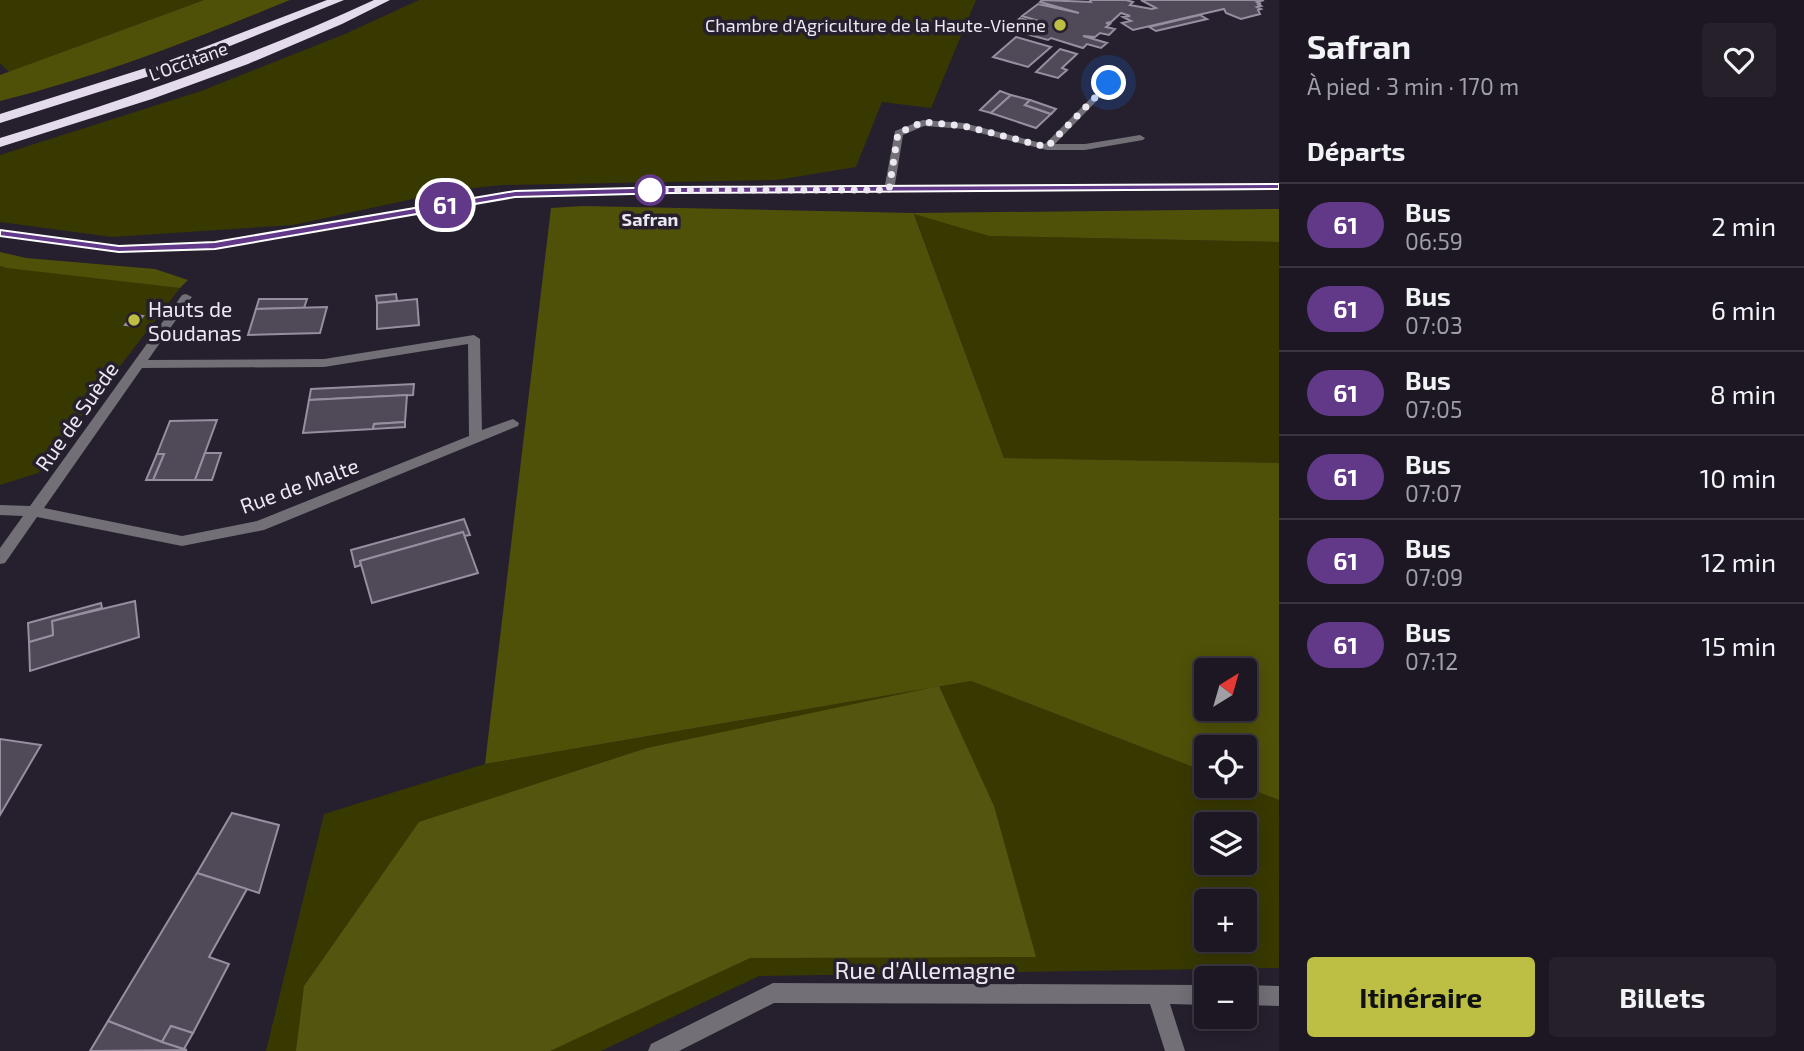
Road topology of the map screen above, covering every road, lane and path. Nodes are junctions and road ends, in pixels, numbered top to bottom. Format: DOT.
graph roads {
  1 [pos="338,0"];
  2 [pos="384,0"];
  3 [pos="1109,83"];
  4 [pos="0,119"];
  5 [pos="1140,138"];
  6 [pos="0,143"];
  7 [pos="1047,147"];
  8 [pos="1279,187"];
  9 [pos="889,190"];
  10 [pos="0,233"];
  11 [pos="186,297"];
  12 [pos="137,364"];
  13 [pos="513,423"];
  14 [pos="476,438"];
  15 [pos="0,510"];
  16 [pos="33,511"];
  17 [pos="0,559"];
  18 [pos="1157,995"];
  19 [pos="1194,995"];
  20 [pos="1257,995"];
  21 [pos="1279,996"];
  22 [pos="658,1051"];
  23 [pos="1175,1051"];
  1 -- 4 [label="highway, L'Occitane"];
  2 -- 6 [label="highway, L'Occitane"];
  3 -- 7 [label="street"];
  5 -- 7 [label="street"];
  7 -- 9 [label="street"];
  8 -- 9 [label="street"];
  9 -- 10 [label="street"];
  11 -- 12 [label="street, Rue de Suède"];
  12 -- 14 [label="street"];
  12 -- 16 [label="street, Rue de Suède"];
  13 -- 14 [label="street, Rue de Malte"];
  14 -- 16 [label="street, Rue de Malte"];
  15 -- 16 [label="street, Rue de Malte"];
  16 -- 17 [label="street, Rue de Suède"];
  18 -- 19 [label="street, Rue d'Allemagne"];
  18 -- 22 [label="street, Rue d'Allemagne"];
  18 -- 23 [label="street"];
  20 -- 21 [label="street"];
}
